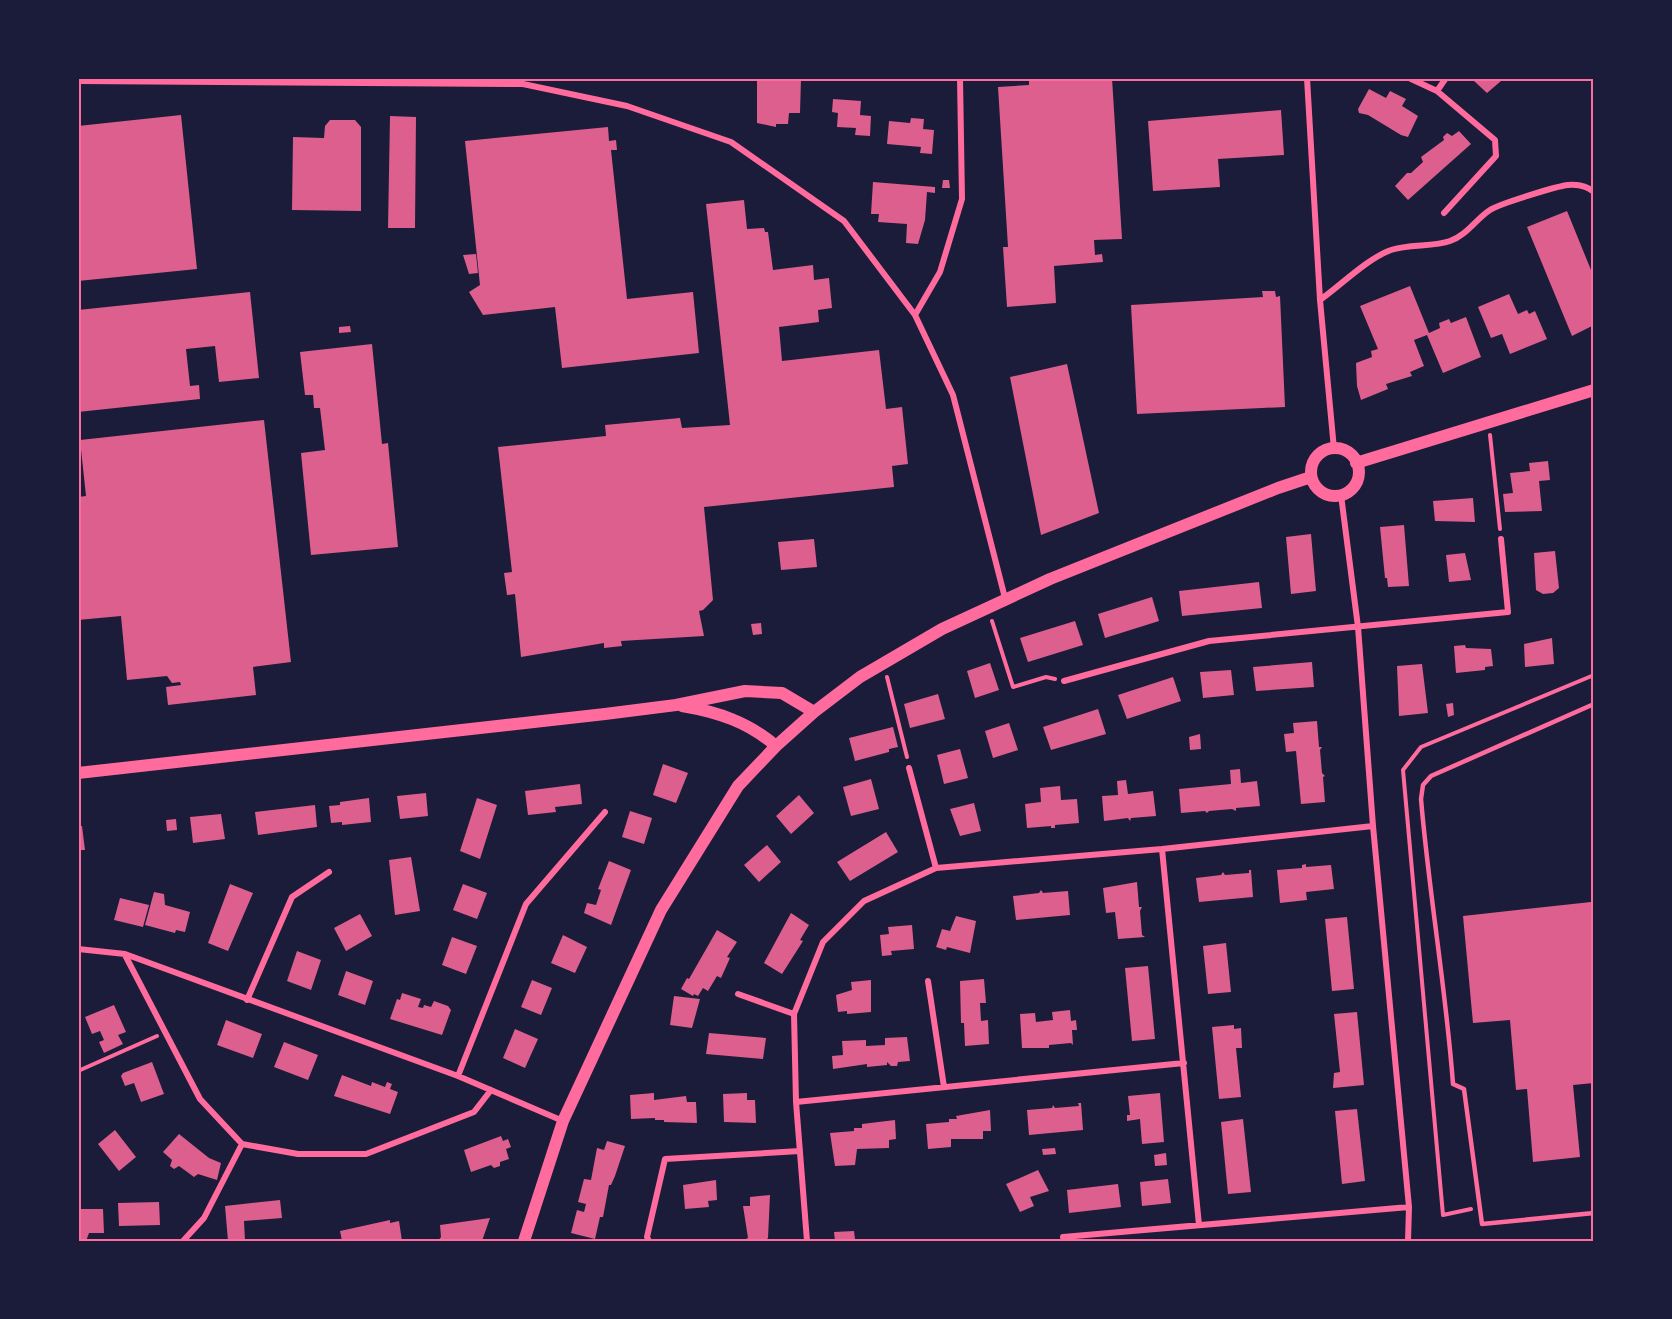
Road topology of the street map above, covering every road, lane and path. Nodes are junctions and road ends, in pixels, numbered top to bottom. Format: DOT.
graph roads {
  1 [pos="960,78"];
  2 [pos="1307,78"];
  3 [pos="1409,78"];
  4 [pos="1446,78"];
  5 [pos="78,81"];
  6 [pos="1437,91"];
  7 [pos="1594,192"];
  8 [pos="1444,213"];
  9 [pos="1320,300"];
  10 [pos="915,315"];
  11 [pos="1594,390"];
  12 [pos="1489,422"];
  13 [pos="1334,448"];
  14 [pos="1356,463"];
  15 [pos="1311,477"];
  16 [pos="1341,495"];
  17 [pos="1501,539"];
  18 [pos="1005,598"];
  19 [pos="987,606"];
  20 [pos="1358,627"];
  21 [pos="884,661"];
  22 [pos="1064,681"];
  23 [pos="1594,704"];
  24 [pos="676,705"];
  25 [pos="814,712"];
  26 [pos="776,746"];
  27 [pos="909,768"];
  28 [pos="78,773"];
  29 [pos="605,812"];
  30 [pos="1373,826"];
  31 [pos="1162,849"];
  32 [pos="936,868"];
  33 [pos="329,872"];
  34 [pos="78,949"];
  35 [pos="125,954"];
  36 [pos="928,981"];
  37 [pos="738,994"];
  38 [pos="247,1000"];
  39 [pos="794,1014"];
  40 [pos="165,1032"];
  41 [pos="1184,1063"];
  42 [pos="78,1071"];
  43 [pos="458,1076"];
  44 [pos="944,1087"];
  45 [pos="490,1090"];
  46 [pos="796,1102"];
  47 [pos="563,1121"];
  48 [pos="242,1144"];
  49 [pos="800,1151"];
  50 [pos="1409,1207"];
  51 [pos="1594,1213"];
  52 [pos="1199,1225"];
  53 [pos="1063,1237"];
  54 [pos="183,1241"];
  55 [pos="524,1241"];
  56 [pos="649,1241"];
  57 [pos="807,1241"];
  58 [pos="1408,1241"];
  1 -- 10 [label="street"];
  2 -- 9 [label="street"];
  3 -- 6 [label="street"];
  4 -- 6 [label="street"];
  5 -- 10 [label="street"];
  6 -- 8 [label="street"];
  7 -- 9 [label="street"];
  9 -- 13 [label="street"];
  10 -- 18 [label="street"];
  11 -- 12 [label="main road"];
  12 -- 14 [label="main road"];
  12 -- 17 [label="path"];
  13 -- 14 [label="main road"];
  13 -- 15 [label="main road"];
  14 -- 16 [label="main road"];
  15 -- 16 [label="main road"];
  15 -- 18 [label="main road"];
  16 -- 20 [label="street"];
  17 -- 20 [label="street"];
  18 -- 19 [label="main road"];
  19 -- 21 [label="main road"];
  19 -- 22 [label="path"];
  20 -- 22 [label="street"];
  20 -- 30 [label="street"];
  21 -- 25 [label="main road"];
  21 -- 27 [label="path"];
  23 -- 51 [label="lane"];
  24 -- 25 [label="main road"];
  24 -- 26 [label="main road"];
  24 -- 28 [label="main road"];
  25 -- 26 [label="main road"];
  26 -- 47 [label="main road"];
  27 -- 32 [label="street"];
  29 -- 43 [label="street"];
  30 -- 31 [label="street"];
  30 -- 50 [label="street"];
  31 -- 32 [label="street"];
  31 -- 41 [label="street"];
  32 -- 39 [label="street"];
  33 -- 38 [label="street"];
  34 -- 35 [label="street"];
  35 -- 38 [label="street"];
  35 -- 40 [label="street"];
  36 -- 44 [label="street"];
  37 -- 39 [label="street"];
  38 -- 43 [label="street"];
  39 -- 46 [label="street"];
  40 -- 42 [label="path"];
  40 -- 48 [label="street"];
  41 -- 44 [label="street"];
  41 -- 52 [label="street"];
  43 -- 45 [label="street"];
  44 -- 46 [label="street"];
  45 -- 47 [label="street"];
  45 -- 48 [label="street"];
  46 -- 49 [label="street"];
  47 -- 55 [label="main road"];
  48 -- 54 [label="street"];
  49 -- 56 [label="street"];
  49 -- 57 [label="street"];
  50 -- 52 [label="street"];
  50 -- 58 [label="street"];
  52 -- 53 [label="street"];
}
